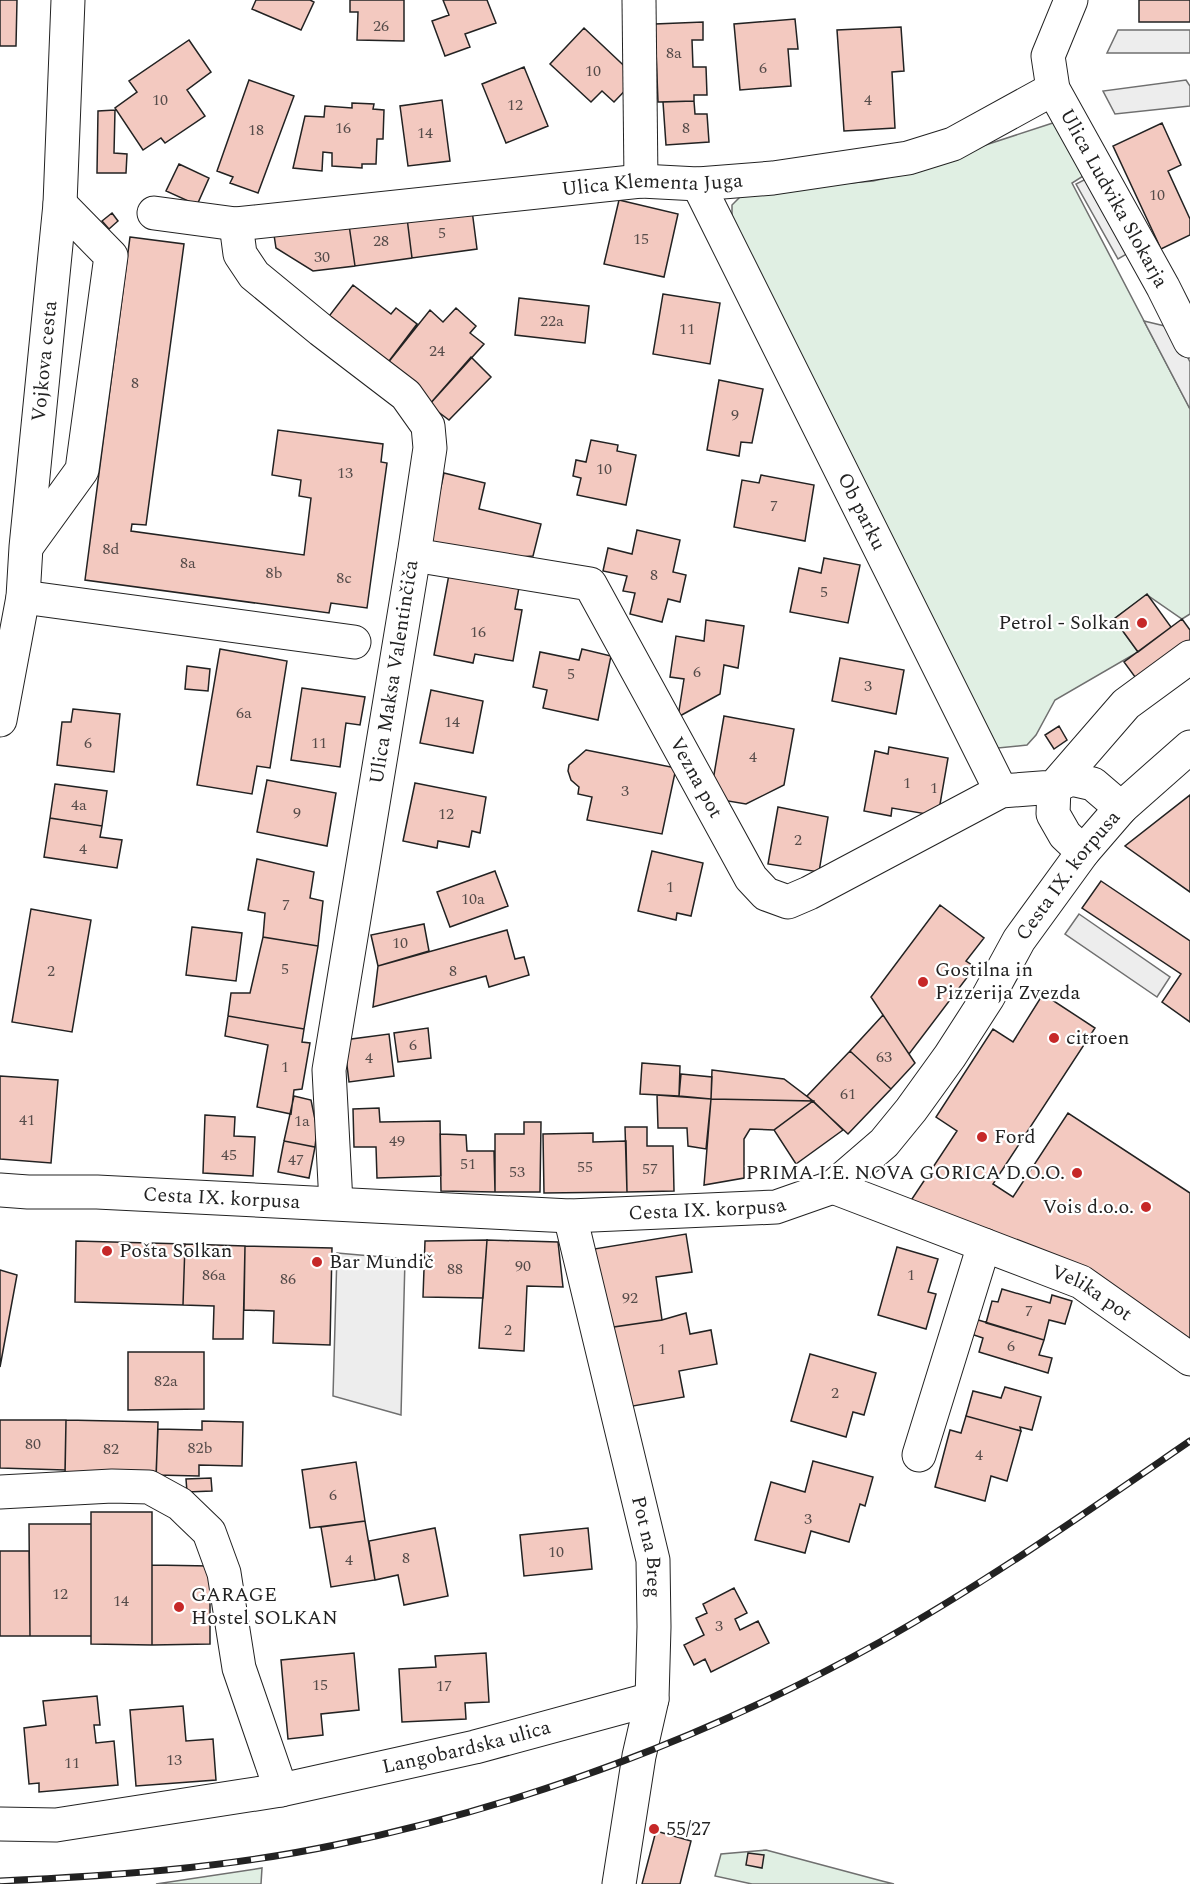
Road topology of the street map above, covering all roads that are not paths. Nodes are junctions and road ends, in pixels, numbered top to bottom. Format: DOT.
graph roads {
  1 [pos="68,0"];
  2 [pos="639,0"];
  3 [pos="1071,0"];
  4 [pos="1053,89"];
  5 [pos="641,181"];
  6 [pos="698,184"];
  7 [pos="60,204"];
  8 [pos="154,213"];
  9 [pos="236,224"];
  10 [pos="1190,340"];
  11 [pos="26,547"];
  12 [pos="414,555"];
  13 [pos="23,597"];
  14 [pos="354,642"];
  15 [pos="1190,657"];
  16 [pos="0,720"];
  17 [pos="1190,747"];
  18 [pos="1054,787"];
  19 [pos="1001,791"];
  20 [pos="1121,808"];
  21 [pos="1083,852"];
  22 [pos="833,1187"];
  23 [pos="3,1188"];
  24 [pos="336,1203"];
  25 [pos="570,1216"];
  26 [pos="984,1245"];
  27 [pos="1190,1359"];
  28 [pos="919,1455"];
  29 [pos="0,1492"];
  30 [pos="652,1699"];
  31 [pos="281,1790"];
  32 [pos="0,1824"];
  33 [pos="619,1884"];
  1 -- 7 [label="street, Vojkova cesta"];
  2 -- 5 [label="street"];
  3 -- 4 [label="street"];
  4 -- 6 [label="street, Ulica Klementa Juga"];
  4 -- 10 [label="street, Ulica Ludvika Slokarja"];
  5 -- 6 [label="street, Ulica Klementa Juga"];
  5 -- 9 [label="street, Ulica Klementa Juga"];
  6 -- 19 [label="street, Ob parku"];
  7 -- 11 [label="street, Vojkova cesta"];
  7 -- 11 [label="street"];
  8 -- 9 [label="street, Ulica Klementa Juga"];
  9 -- 12 [label="street, Ulica Maksa Valentinčiča"];
  11 -- 13 [label="street, Vojkova cesta"];
  12 -- 19 [label="street, Vezna pot"];
  12 -- 24 [label="street, Ulica Maksa Valentinčiča"];
  13 -- 14 [label="street"];
  13 -- 16 [label="street, Vojkova cesta"];
  15 -- 18 [label="street"];
  17 -- 20 [label="street, Cesta IX. korpusa"];
  18 -- 19 [label="street"];
  18 -- 20 [label="street"];
  18 -- 21 [label="street"];
  20 -- 21 [label="street, Cesta IX. korpusa"];
  21 -- 22 [label="street, Cesta IX. korpusa"];
  22 -- 25 [label="street, Cesta IX. korpusa"];
  22 -- 26 [label="street, Velika pot"];
  23 -- 24 [label="street, Cesta IX. korpusa"];
  24 -- 25 [label="street, Cesta IX. korpusa"];
  25 -- 30 [label="street, Pot na Breg"];
  26 -- 27 [label="street, Velika pot"];
  26 -- 28 [label="street"];
  29 -- 31 [label="street"];
  30 -- 31 [label="street, Langobardska ulica"];
  30 -- 33 [label="street, Pot na Breg"];
  31 -- 32 [label="street, Langobardska ulica"];
}
